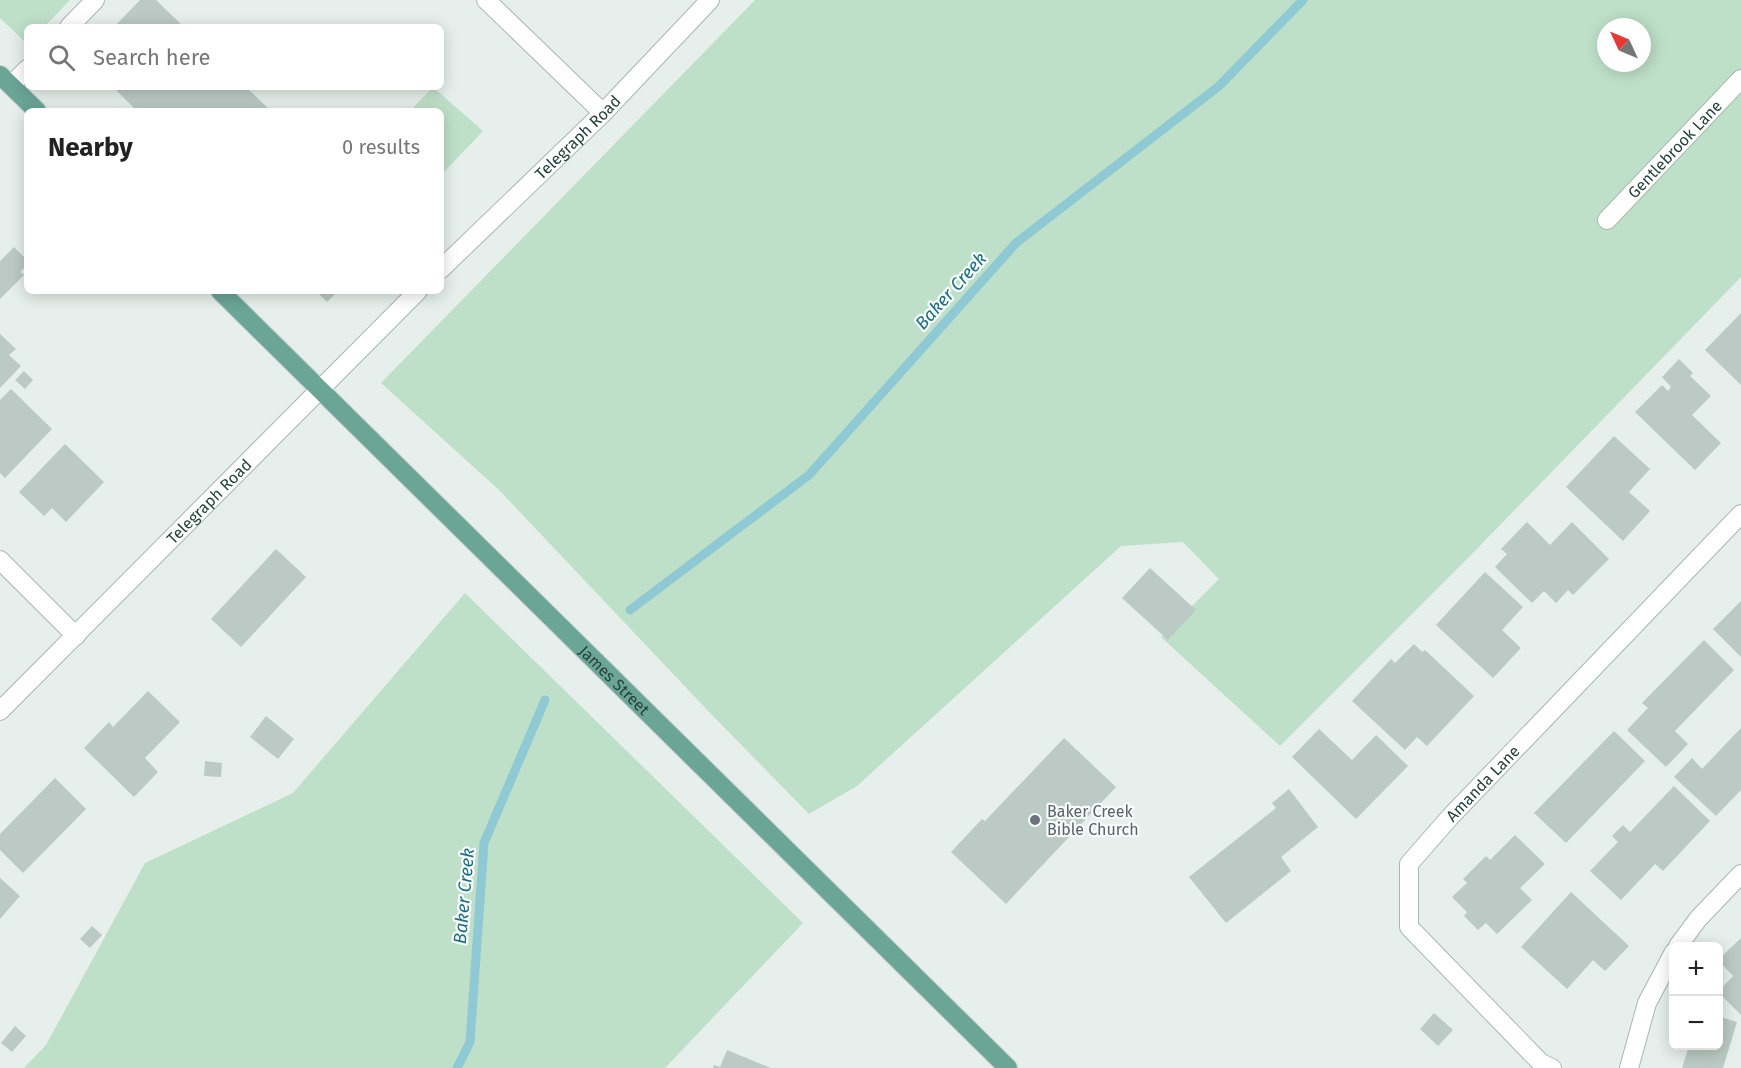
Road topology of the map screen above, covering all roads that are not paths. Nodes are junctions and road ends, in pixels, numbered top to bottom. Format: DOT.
graph roads {
  1 [pos="95,0"];
  2 [pos="486,0"];
  3 [pos="710,0"];
  4 [pos="72,24"];
  5 [pos="24,70"];
  6 [pos="1741,79"];
  7 [pos="5,80"];
  8 [pos="34,108"];
  9 [pos="603,113"];
  10 [pos="1607,220"];
  11 [pos="444,266"];
  12 [pos="223,294"];
  13 [pos="415,294"];
  14 [pos="318,390"];
  15 [pos="1741,514"];
  16 [pos="0,560"];
  17 [pos="76,636"];
  18 [pos="0,711"];
  19 [pos="1741,874"];
  20 [pos="1681,942"];
  21 [pos="1669,961"];
  22 [pos="1008,1068"];
  23 [pos="1552,1068"];
  24 [pos="1629,1068"];
  1 -- 4 [label="street"];
  2 -- 9 [label="street"];
  3 -- 9 [label="street, Telegraph Road"];
  5 -- 7 [label="street"];
  6 -- 10 [label="street, Gentlebrook Lane"];
  7 -- 8 [label="main road"];
  9 -- 11 [label="street, Telegraph Road"];
  12 -- 14 [label="main road, James Street"];
  13 -- 14 [label="street, Telegraph Road"];
  14 -- 17 [label="street, Telegraph Road"];
  14 -- 22 [label="main road, James Street"];
  15 -- 23 [label="street, Amanda Lane"];
  16 -- 17 [label="street"];
  17 -- 18 [label="street, Telegraph Road"];
  19 -- 20 [label="street"];
  21 -- 24 [label="street"];
}
